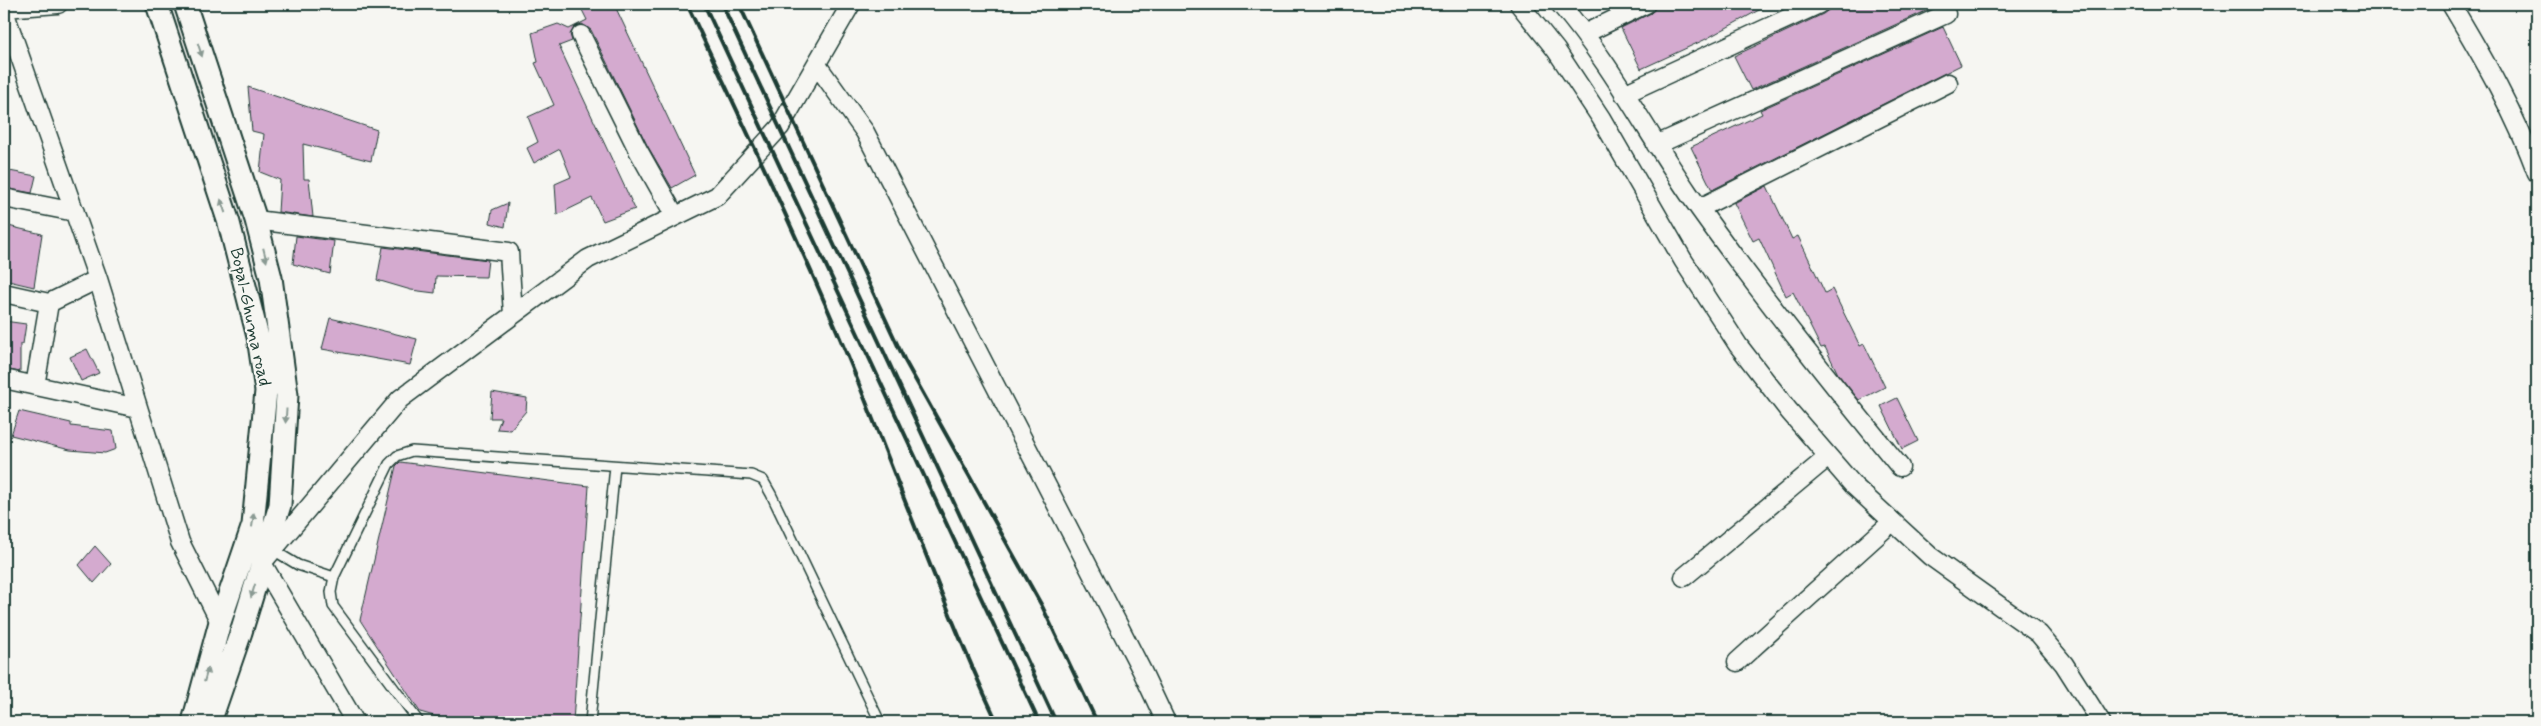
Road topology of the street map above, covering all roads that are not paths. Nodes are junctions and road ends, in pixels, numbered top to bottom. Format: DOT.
graph roads {
  1 [pos="58,4"];
  2 [pos="157,4"];
  3 [pos="185,4"];
  4 [pos="851,4"];
  5 [pos="1518,4"];
  6 [pos="1560,4"];
  7 [pos="1646,4"];
  8 [pos="1819,4"];
  9 [pos="2451,4"];
  10 [pos="4,10"];
  11 [pos="1946,14"];
  12 [pos="1586,33"];
  13 [pos="581,35"];
  14 [pos="816,65"];
  15 [pos="1948,83"];
  16 [pos="1624,94"];
  17 [pos="1656,145"];
  18 [pos="2537,173"];
  19 [pos="4,198"];
  20 [pos="1700,208"];
  21 [pos="75,212"];
  22 [pos="675,216"];
  23 [pos="256,220"];
  24 [pos="98,279"];
  25 [pos="4,293"];
  26 [pos="49,303"];
  27 [pos="513,315"];
  28 [pos="4,380"];
  29 [pos="35,386"];
  30 [pos="138,408"];
  31 [pos="1828,457"];
  32 [pos="615,466"];
  33 [pos="1900,466"];
  34 [pos="1892,522"];
  35 [pos="259,557"];
  36 [pos="334,577"];
  37 [pos="1684,577"];
  38 [pos="220,622"];
  39 [pos="1737,662"];
  40 [pos="193,722"];
  41 [pos="210,722"];
  42 [pos="355,722"];
  43 [pos="419,722"];
  44 [pos="590,722"];
  45 [pos="880,722"];
  46 [pos="1166,722"];
  47 [pos="2101,722"];
  1 -- 10 [label="street"];
  35 -- 2 [label="street, Bopal-Ghuma road, one-way"];
  3 -- 23 [label="street, one-way"];
  4 -- 14 [label="street"];
  5 -- 31 [label="street"];
  6 -- 12 [label="street"];
  7 -- 12 [label="street"];
  8 -- 16 [label="street"];
  9 -- 18 [label="street"];
  10 -- 21 [label="street"];
  11 -- 17 [label="street"];
  12 -- 16 [label="street"];
  13 -- 22 [label="street"];
  14 -- 22 [label="street"];
  14 -- 46 [label="street"];
  15 -- 20 [label="street"];
  16 -- 17 [label="street"];
  17 -- 20 [label="street"];
  19 -- 21 [label="street"];
  20 -- 33 [label="street"];
  21 -- 24 [label="street"];
  22 -- 27 [label="street"];
  23 -- 27 [label="street"];
  23 -- 35 [label="street, one-way"];
  24 -- 26 [label="street"];
  24 -- 30 [label="street"];
  25 -- 26 [label="street"];
  26 -- 29 [label="street"];
  27 -- 35 [label="street"];
  28 -- 29 [label="street"];
  29 -- 30 [label="street"];
  30 -- 38 [label="street"];
  31 -- 34 [label="street"];
  31 -- 37 [label="street"];
  32 -- 36 [label="lane"];
  32 -- 44 [label="lane"];
  32 -- 45 [label="lane"];
  34 -- 39 [label="street"];
  34 -- 47 [label="street"];
  35 -- 36 [label="lane"];
  35 -- 38 [label="street, Bopal-Ghuma road"];
  35 -- 41 [label="street, one-way"];
  35 -- 42 [label="street"];
  36 -- 43 [label="lane"];
  40 -- 38 [label="street, Bopal-Ghuma road, one-way"];
}
